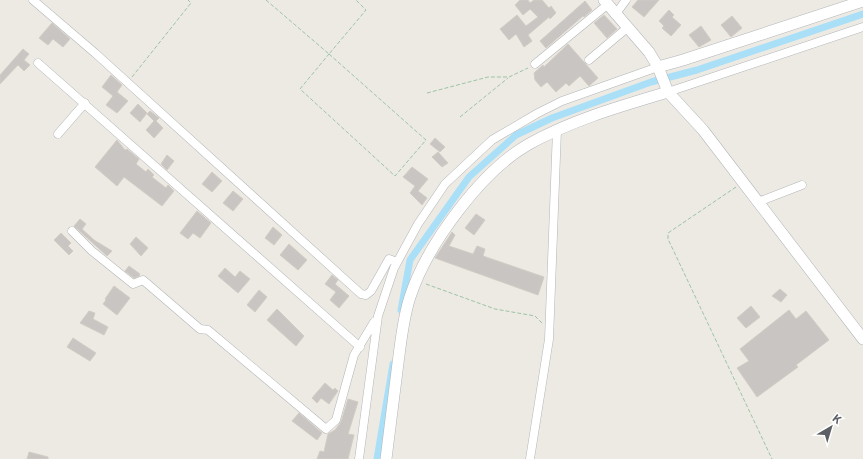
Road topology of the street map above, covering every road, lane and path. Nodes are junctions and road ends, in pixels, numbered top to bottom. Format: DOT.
graph roads {
  1 [pos="33,0"];
  2 [pos="188,0"];
  3 [pos="266,0"];
  4 [pos="356,0"];
  5 [pos="626,0"];
  6 [pos="863,1"];
  7 [pos="605,2"];
  8 [pos="615,15"];
  9 [pos="863,27"];
  10 [pos="627,28"];
  11 [pos="329,54"];
  12 [pos="589,60"];
  13 [pos="38,63"];
  14 [pos="535,64"];
  15 [pos="659,69"];
  16 [pos="509,77"];
  17 [pos="128,82"];
  18 [pos="668,92"];
  19 [pos="427,93"];
  20 [pos="85,103"];
  21 [pos="460,117"];
  22 [pos="557,130"];
  23 [pos="58,134"];
  24 [pos="743,182"];
  25 [pos="802,186"];
  26 [pos="758,202"];
  27 [pos="72,231"];
  28 [pos="397,262"];
  29 [pos="416,280"];
  30 [pos="378,316"];
  31 [pos="549,331"];
  32 [pos="863,339"];
  33 [pos="360,346"];
  34 [pos="359,459"];
  35 [pos="386,459"];
  36 [pos="530,459"];
  37 [pos="772,459"];
  1 -- 17 [label="street"];
  2 -- 17 [label="path"];
  3 -- 11 [label="path"];
  4 -- 11 [label="path"];
  5 -- 8 [label="street"];
  6 -- 15 [label="street"];
  7 -- 8 [label="street"];
  7 -- 14 [label="street"];
  8 -- 10 [label="street"];
  9 -- 18 [label="street"];
  10 -- 12 [label="street"];
  10 -- 15 [label="street"];
  11 -- 11 [label="path"];
  13 -- 20 [label="street"];
  14 -- 16 [label="path"];
  15 -- 18 [label="street"];
  15 -- 28 [label="street"];
  16 -- 19 [label="path"];
  16 -- 21 [label="path"];
  17 -- 28 [label="street"];
  18 -- 22 [label="street"];
  18 -- 24 [label="street"];
  20 -- 23 [label="street"];
  20 -- 33 [label="street"];
  22 -- 29 [label="street"];
  22 -- 31 [label="street"];
  24 -- 26 [label="street"];
  24 -- 37 [label="path"];
  25 -- 26 [label="street"];
  26 -- 32 [label="street"];
  27 -- 33 [label="street"];
  28 -- 30 [label="street"];
  29 -- 31 [label="path"];
  29 -- 35 [label="street"];
  30 -- 33 [label="street"];
  30 -- 34 [label="street"];
  31 -- 36 [label="street"];
}
